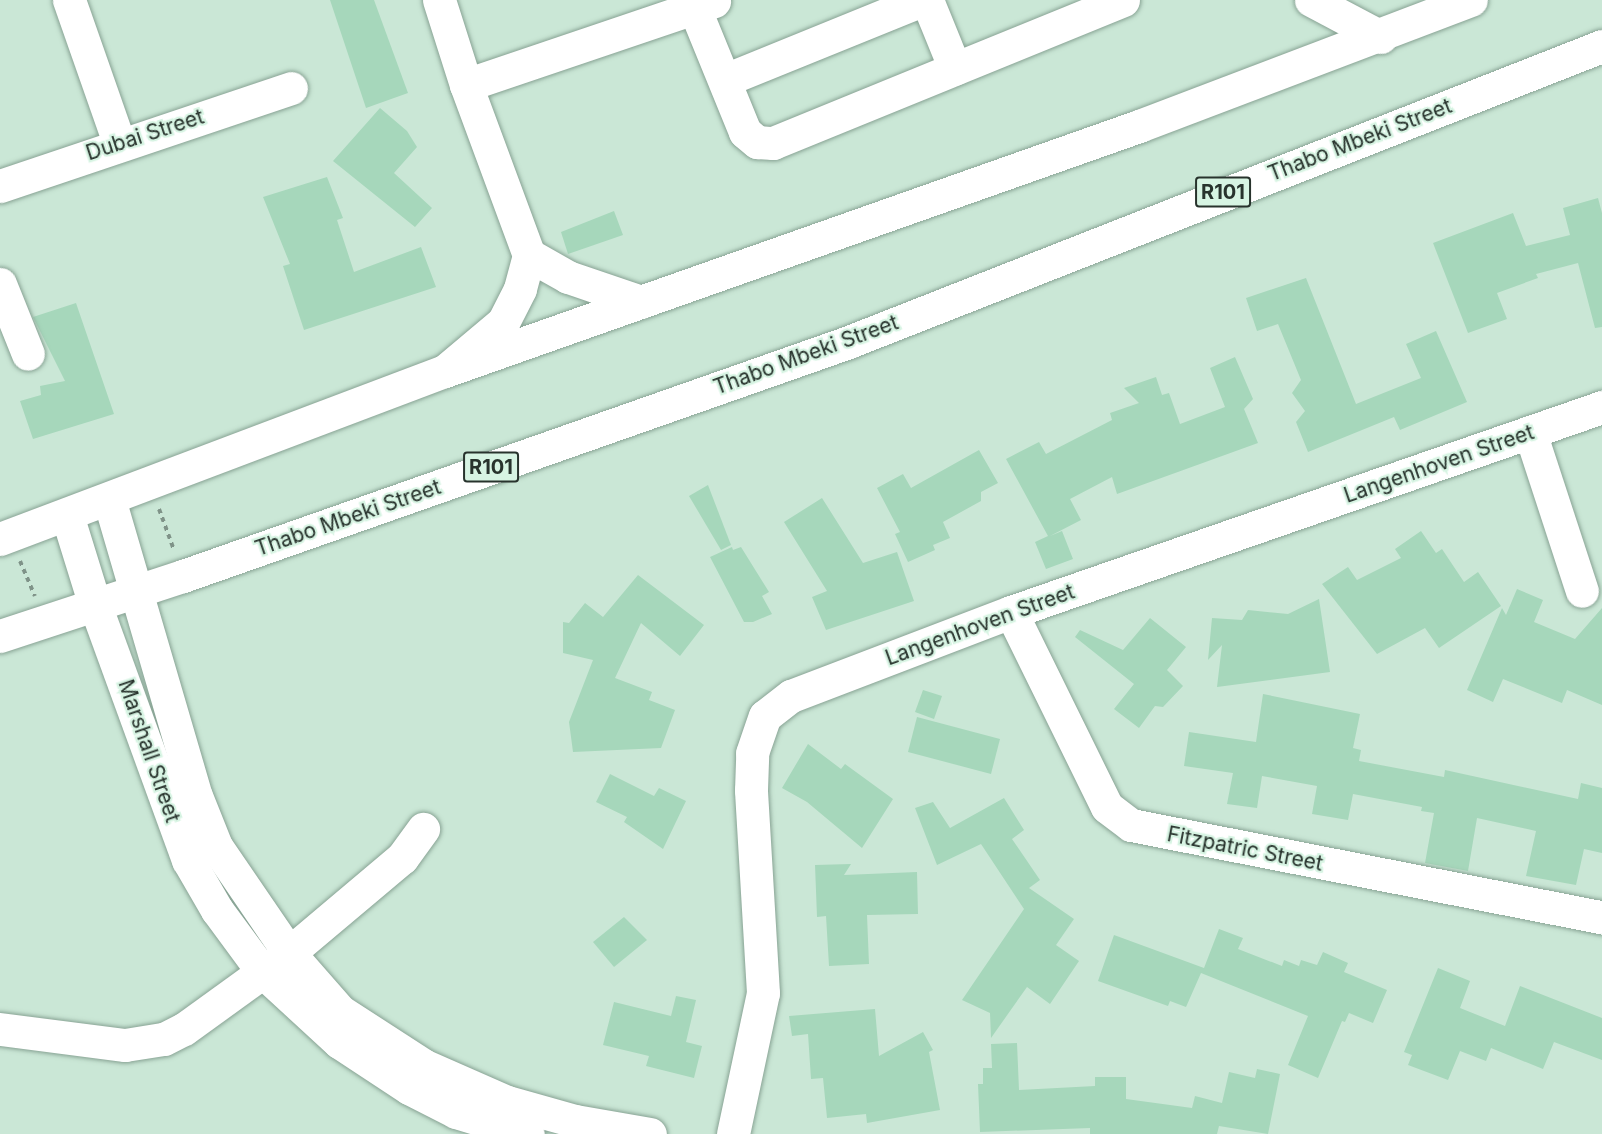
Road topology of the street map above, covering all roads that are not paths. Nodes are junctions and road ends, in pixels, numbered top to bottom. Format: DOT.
graph roads {
  1 [pos="69,0"];
  2 [pos="439,0"];
  3 [pos="922,0"];
  4 [pos="927,0"];
  5 [pos="1123,0"];
  6 [pos="1311,0"];
  7 [pos="1471,0"];
  8 [pos="705,4"];
  9 [pos="1382,37"];
  10 [pos="1602,46"];
  11 [pos="955,69"];
  12 [pos="724,80"];
  13 [pos="466,85"];
  14 [pos="291,88"];
  15 [pos="119,143"];
  16 [pos="0,186"];
  17 [pos="529,255"];
  18 [pos="0,284"];
  19 [pos="641,302"];
  20 [pos="28,354"];
  21 [pos="445,371"];
  22 [pos="1602,407"];
  23 [pos="1530,432"];
  24 [pos="109,499"];
  25 [pos="67,515"];
  26 [pos="4,537"];
  27 [pos="137,591"];
  28 [pos="1582,591"];
  29 [pos="94,602"];
  30 [pos="1011,612"];
  31 [pos="0,636"];
  32 [pos="423,829"];
  33 [pos="1602,917"];
  34 [pos="276,962"];
  35 [pos="0,1029"];
  36 [pos="528,1134"];
  37 [pos="650,1134"];
  38 [pos="733,1134"];
  1 -- 15 [label="street"];
  2 -- 13 [label="street"];
  3 -- 12 [label="street"];
  4 -- 11 [label="street"];
  5 -- 11 [label="street"];
  6 -- 9 [label="street"];
  7 -- 9 [label="street"];
  8 -- 12 [label="street"];
  8 -- 13 [label="street"];
  9 -- 19 [label="street"];
  10 -- 27 [label="street, Thabo Mbeki Street / R101"];
  11 -- 12 [label="street"];
  13 -- 17 [label="street"];
  14 -- 15 [label="street, Dubai Street"];
  15 -- 16 [label="street, Dubai Street"];
  17 -- 19 [label="street"];
  17 -- 21 [label="street"];
  18 -- 20 [label="street"];
  19 -- 21 [label="street"];
  21 -- 24 [label="street"];
  22 -- 23 [label="street, Langenhoven Street"];
  23 -- 28 [label="street"];
  23 -- 30 [label="street, Langenhoven Street"];
  24 -- 25 [label="street"];
  24 -- 27 [label="street, Marshall Street"];
  25 -- 26 [label="street"];
  25 -- 29 [label="street, Marshall Street"];
  27 -- 29 [label="street, Thabo Mbeki Street / R101"];
  27 -- 34 [label="street, Marshall Street"];
  29 -- 31 [label="street, Thabo Mbeki Street / R101"];
  29 -- 34 [label="street, Marshall Street"];
  30 -- 33 [label="street, Fitzpatric Street"];
  30 -- 38 [label="street, Langenhoven Street"];
  32 -- 34 [label="street"];
  34 -- 35 [label="street"];
  34 -- 36 [label="street, Marshall Street"];
  34 -- 37 [label="street, Marshall Street"];
}
